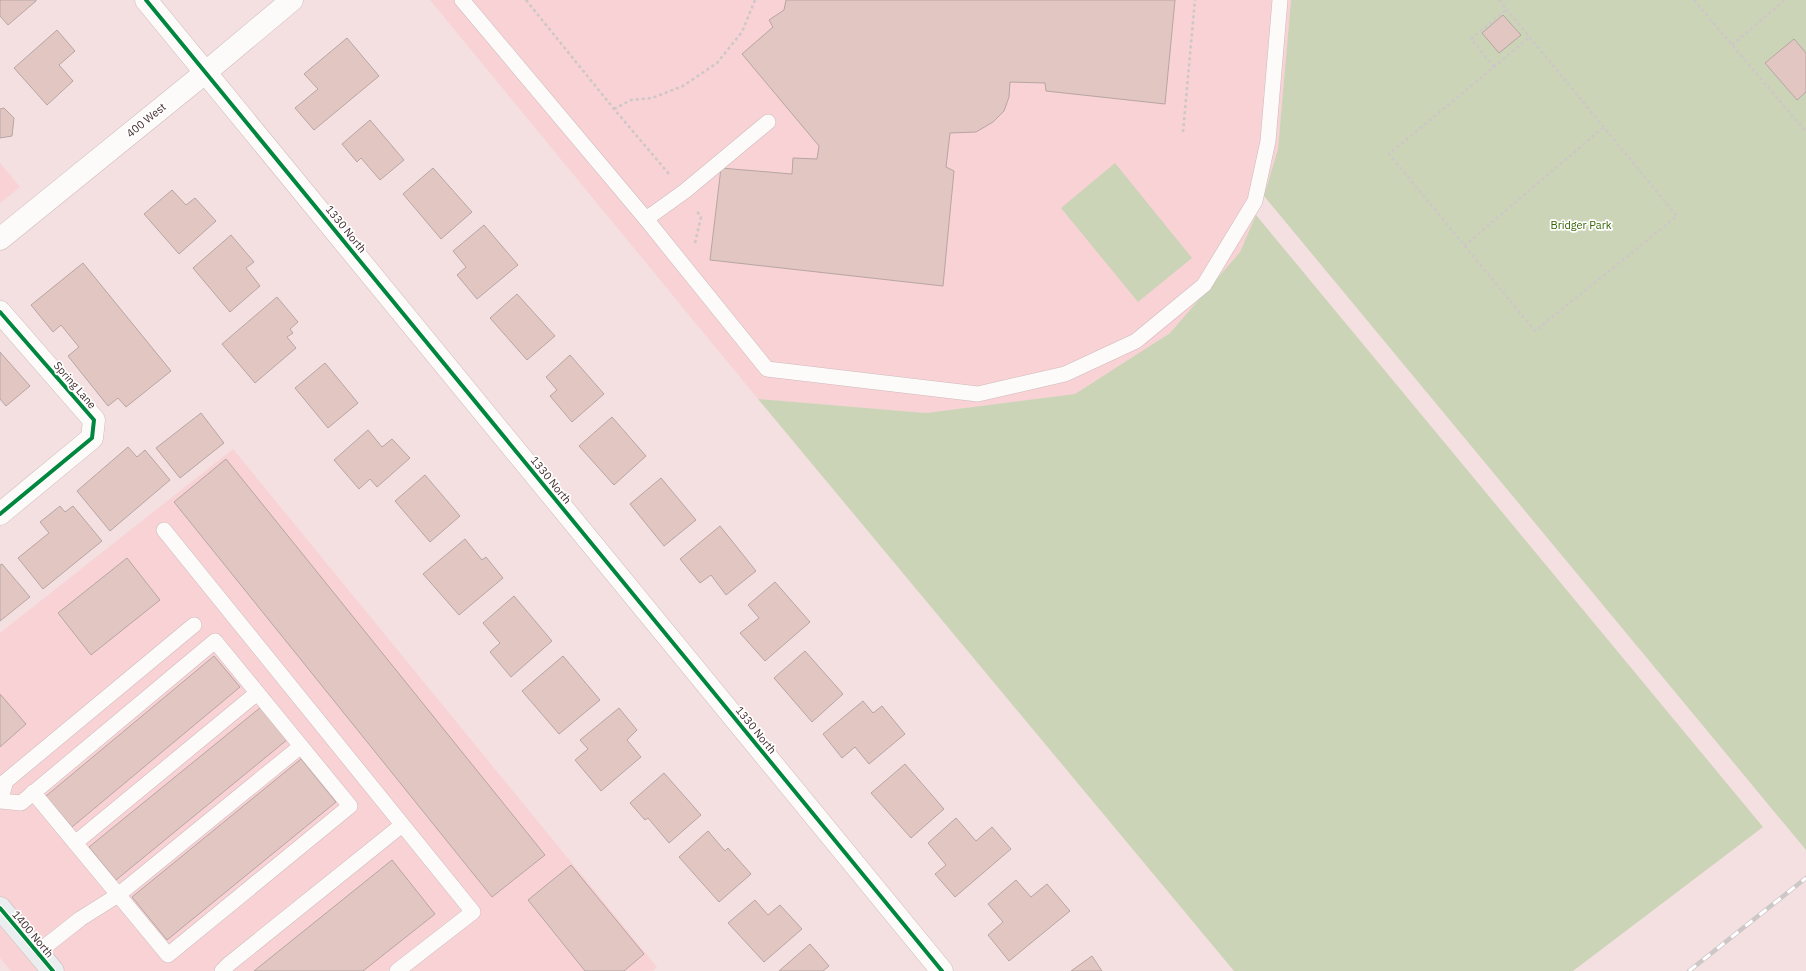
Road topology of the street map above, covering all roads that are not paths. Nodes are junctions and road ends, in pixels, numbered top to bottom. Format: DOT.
graph roads {
  1 [pos="146,0"];
  2 [pos="292,0"];
  3 [pos="462,0"];
  4 [pos="1280,0"];
  5 [pos="206,72"];
  6 [pos="768,122"];
  7 [pos="646,219"];
  8 [pos="0,238"];
  9 [pos="0,312"];
  10 [pos="0,514"];
  11 [pos="164,530"];
  12 [pos="194,625"];
  13 [pos="257,693"];
  14 [pos="301,746"];
  15 [pos="33,792"];
  16 [pos="0,801"];
  17 [pos="402,825"];
  18 [pos="75,843"];
  19 [pos="118,895"];
  20 [pos="0,908"];
  21 [pos="38,953"];
  22 [pos="229,968"];
  23 [pos="53,971"];
  24 [pos="397,971"];
  25 [pos="942,971"];
  1 -- 5 [label="street, 1330 North"];
  2 -- 5 [label="street, 400 West"];
  3 -- 7 [label="lane"];
  4 -- 7 [label="lane"];
  5 -- 8 [label="street, 400 West"];
  5 -- 25 [label="street, 1330 North"];
  6 -- 7 [label="lane"];
  9 -- 10 [label="street, Spring Lane"];
  11 -- 17 [label="lane"];
  12 -- 16 [label="lane"];
  13 -- 14 [label="lane"];
  13 -- 15 [label="lane"];
  13 -- 18 [label="lane"];
  14 -- 19 [label="lane"];
  14 -- 19 [label="lane"];
  15 -- 16 [label="lane"];
  15 -- 18 [label="lane"];
  17 -- 22 [label="lane"];
  17 -- 24 [label="lane"];
  18 -- 19 [label="lane"];
  19 -- 21 [label="lane"];
  20 -- 21 [label="main road, 1400 North"];
  21 -- 23 [label="main road, 1400 North"];
}
